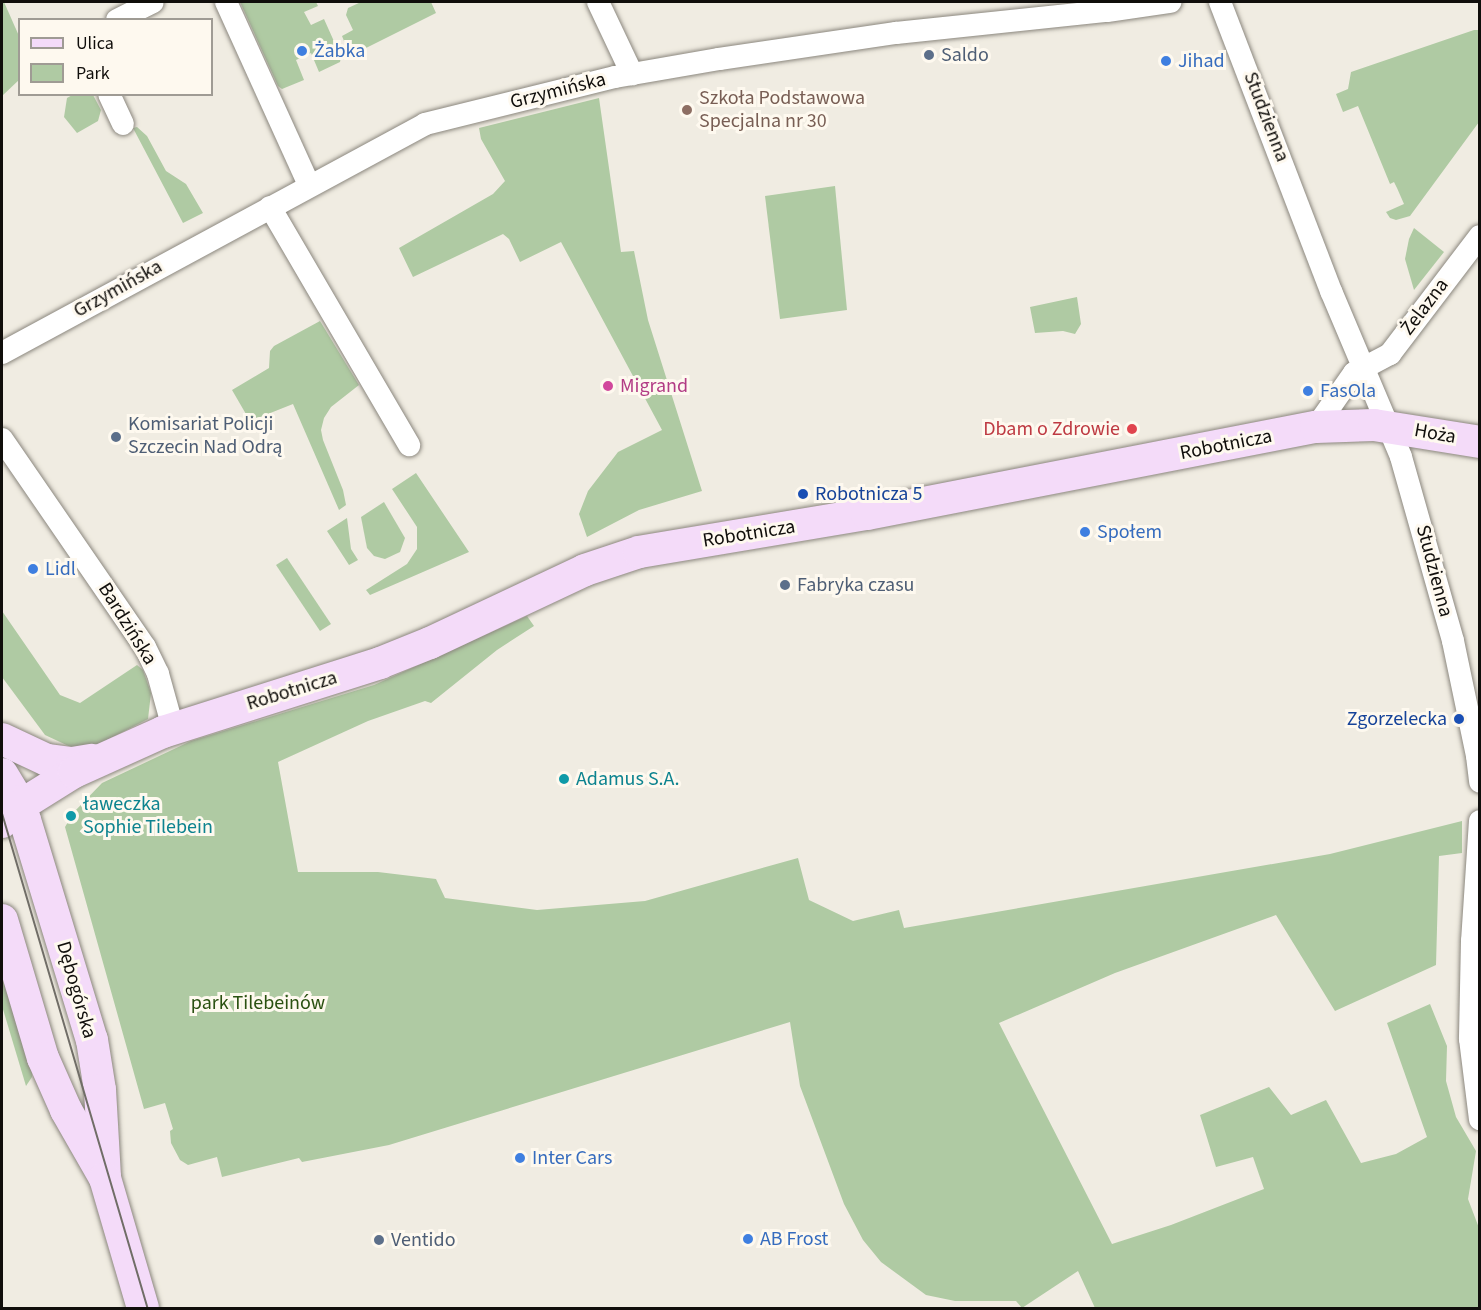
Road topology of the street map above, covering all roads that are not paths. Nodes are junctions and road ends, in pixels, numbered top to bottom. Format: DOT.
graph roads {
  1 [pos="153,2"];
  2 [pos="226,2"];
  3 [pos="598,2"];
  4 [pos="1170,2"];
  5 [pos="1220,2"];
  6 [pos="121,18"];
  7 [pos="632,74"];
  8 [pos="110,96"];
  9 [pos="123,124"];
  10 [pos="309,185"];
  11 [pos="270,207"];
  12 [pos="1479,236"];
  13 [pos="2,353"];
  14 [pos="1362,367"];
  15 [pos="1316,427"];
  16 [pos="1390,427"];
  17 [pos="2,439"];
  18 [pos="1479,442"];
  19 [pos="409,445"];
  20 [pos="172,728"];
  21 [pos="2,740"];
  22 [pos="135,744"];
  23 [pos="2,774"];
  24 [pos="1479,782"];
  25 [pos="57,798"];
  26 [pos="12,809"];
  27 [pos="1479,821"];
  28 [pos="39,864"];
  29 [pos="2,920"];
  30 [pos="1479,1119"];
  31 [pos="105,1178"];
  32 [pos="143,1308"];
  1 -- 6 [label="street"];
  2 -- 10 [label="street"];
  3 -- 7 [label="street"];
  4 -- 7 [label="street, Grzymińska"];
  5 -- 14 [label="street, Studzienna"];
  7 -- 10 [label="street, Grzymińska"];
  8 -- 9 [label="street"];
  10 -- 11 [label="street, Grzymińska"];
  11 -- 13 [label="street, Grzymińska"];
  11 -- 19 [label="street"];
  12 -- 14 [label="street, Żelazna"];
  14 -- 15 [label="street"];
  14 -- 16 [label="street, Studzienna"];
  15 -- 16 [label="street, Robotnicza"];
  15 -- 20 [label="street, Robotnicza"];
  16 -- 18 [label="street, Hoża"];
  16 -- 24 [label="street, Studzienna"];
  17 -- 20 [label="street, Bardzińska"];
  20 -- 22 [label="street, Robotnicza"];
  21 -- 22 [label="street, Robotnicza"];
  22 -- 25 [label="street, Robotnicza"];
  22 -- 26 [label="street, Robotnicza"];
  23 -- 26 [label="street, Dębogórska"];
  25 -- 26 [label="street, Robotnicza"];
  25 -- 28 [label="street, Robotnicza"];
  26 -- 28 [label="street, Dębogórska"];
  27 -- 30 [label="street"];
  28 -- 31 [label="street, Dębogórska"];
  29 -- 31 [label="street, Dębogórska"];
  31 -- 32 [label="street, Dębogórska"];
}
